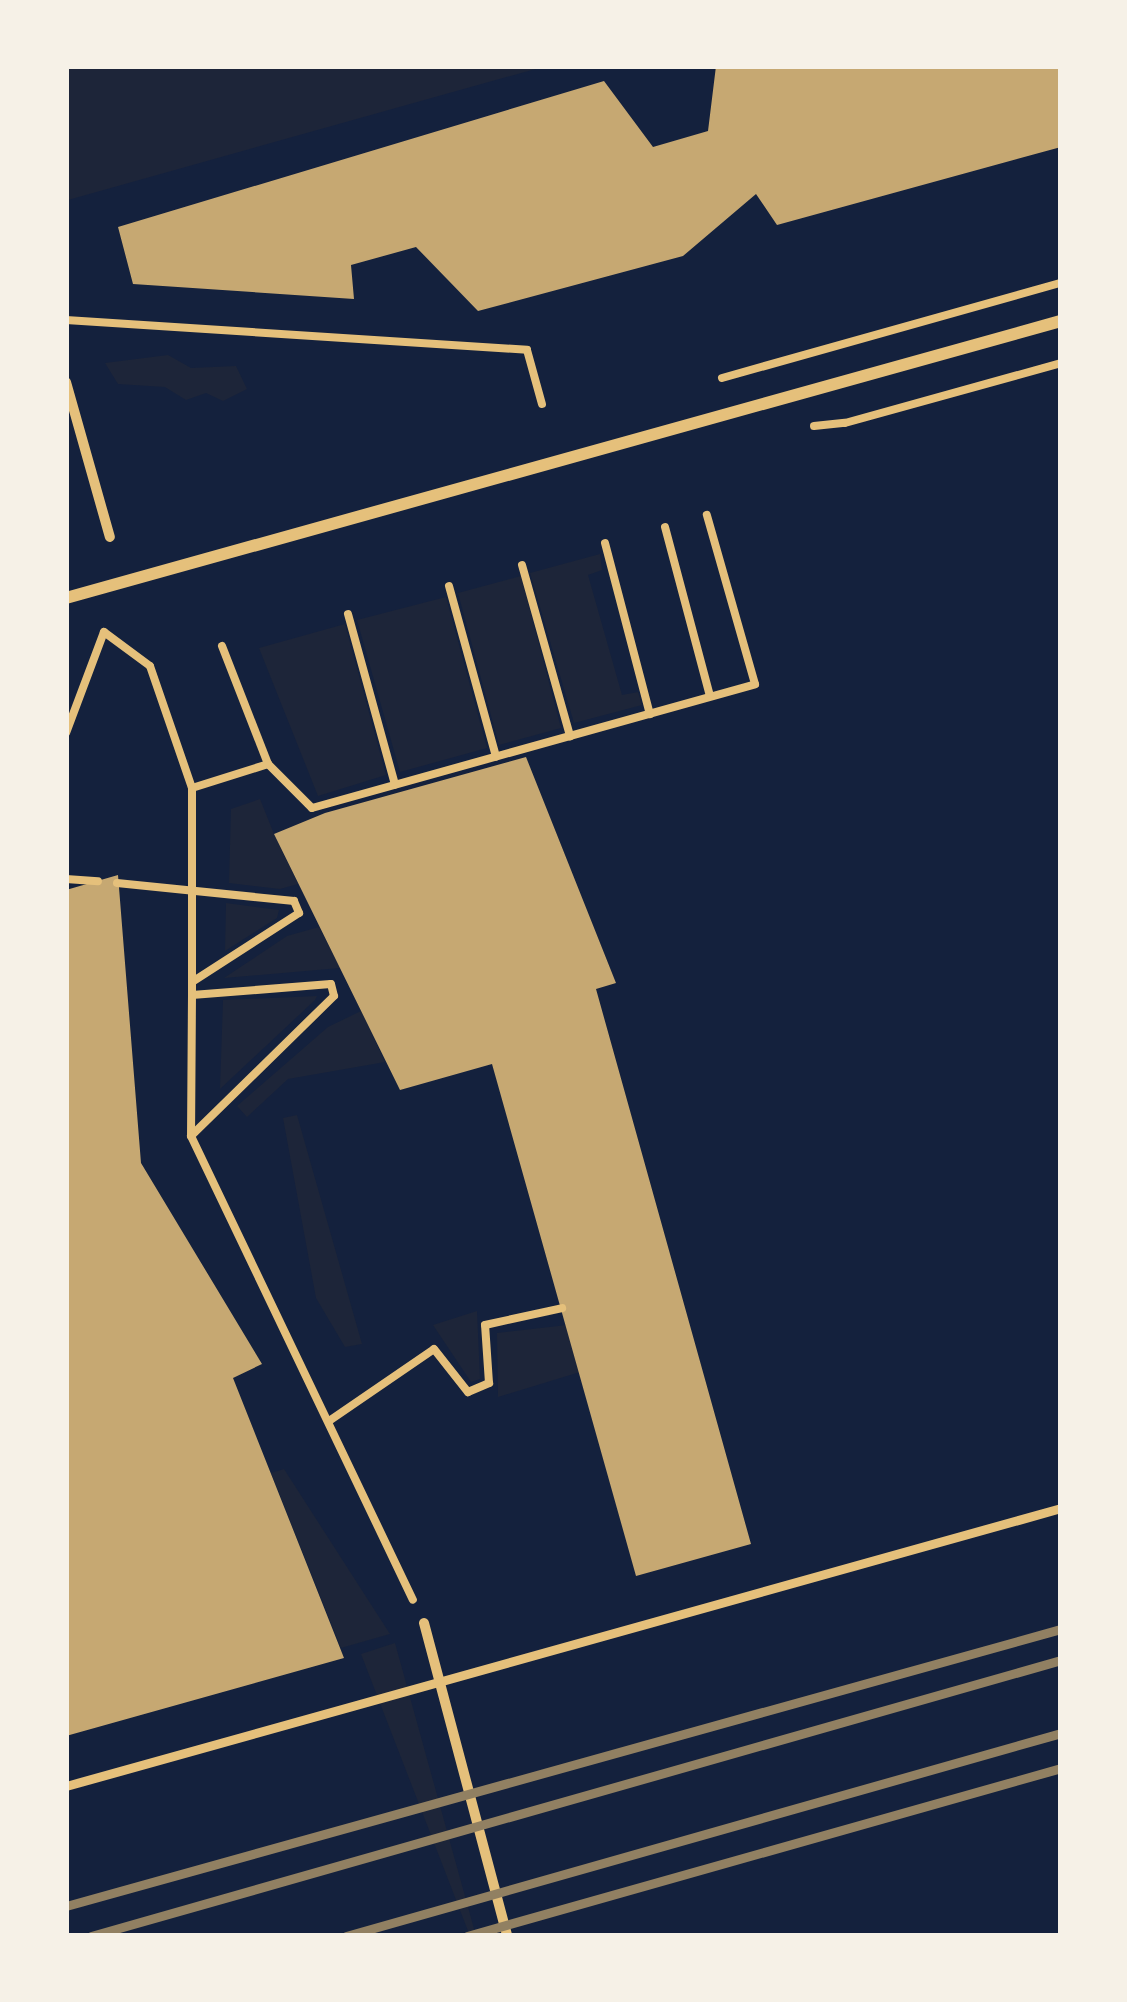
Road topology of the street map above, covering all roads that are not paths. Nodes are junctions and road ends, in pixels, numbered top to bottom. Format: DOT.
graph roads {
  1 [pos="1061,321"];
  2 [pos="66,382"];
  3 [pos="110,537"];
  4 [pos="66,598"];
  5 [pos="1061,1508"];
  6 [pos="424,1623"];
  7 [pos="66,1786"];
  8 [pos="507,1936"];
  1 -- 4 [label="street"];
  2 -- 3 [label="street"];
  5 -- 7 [label="lane"];
  6 -- 8 [label="street"];
}
